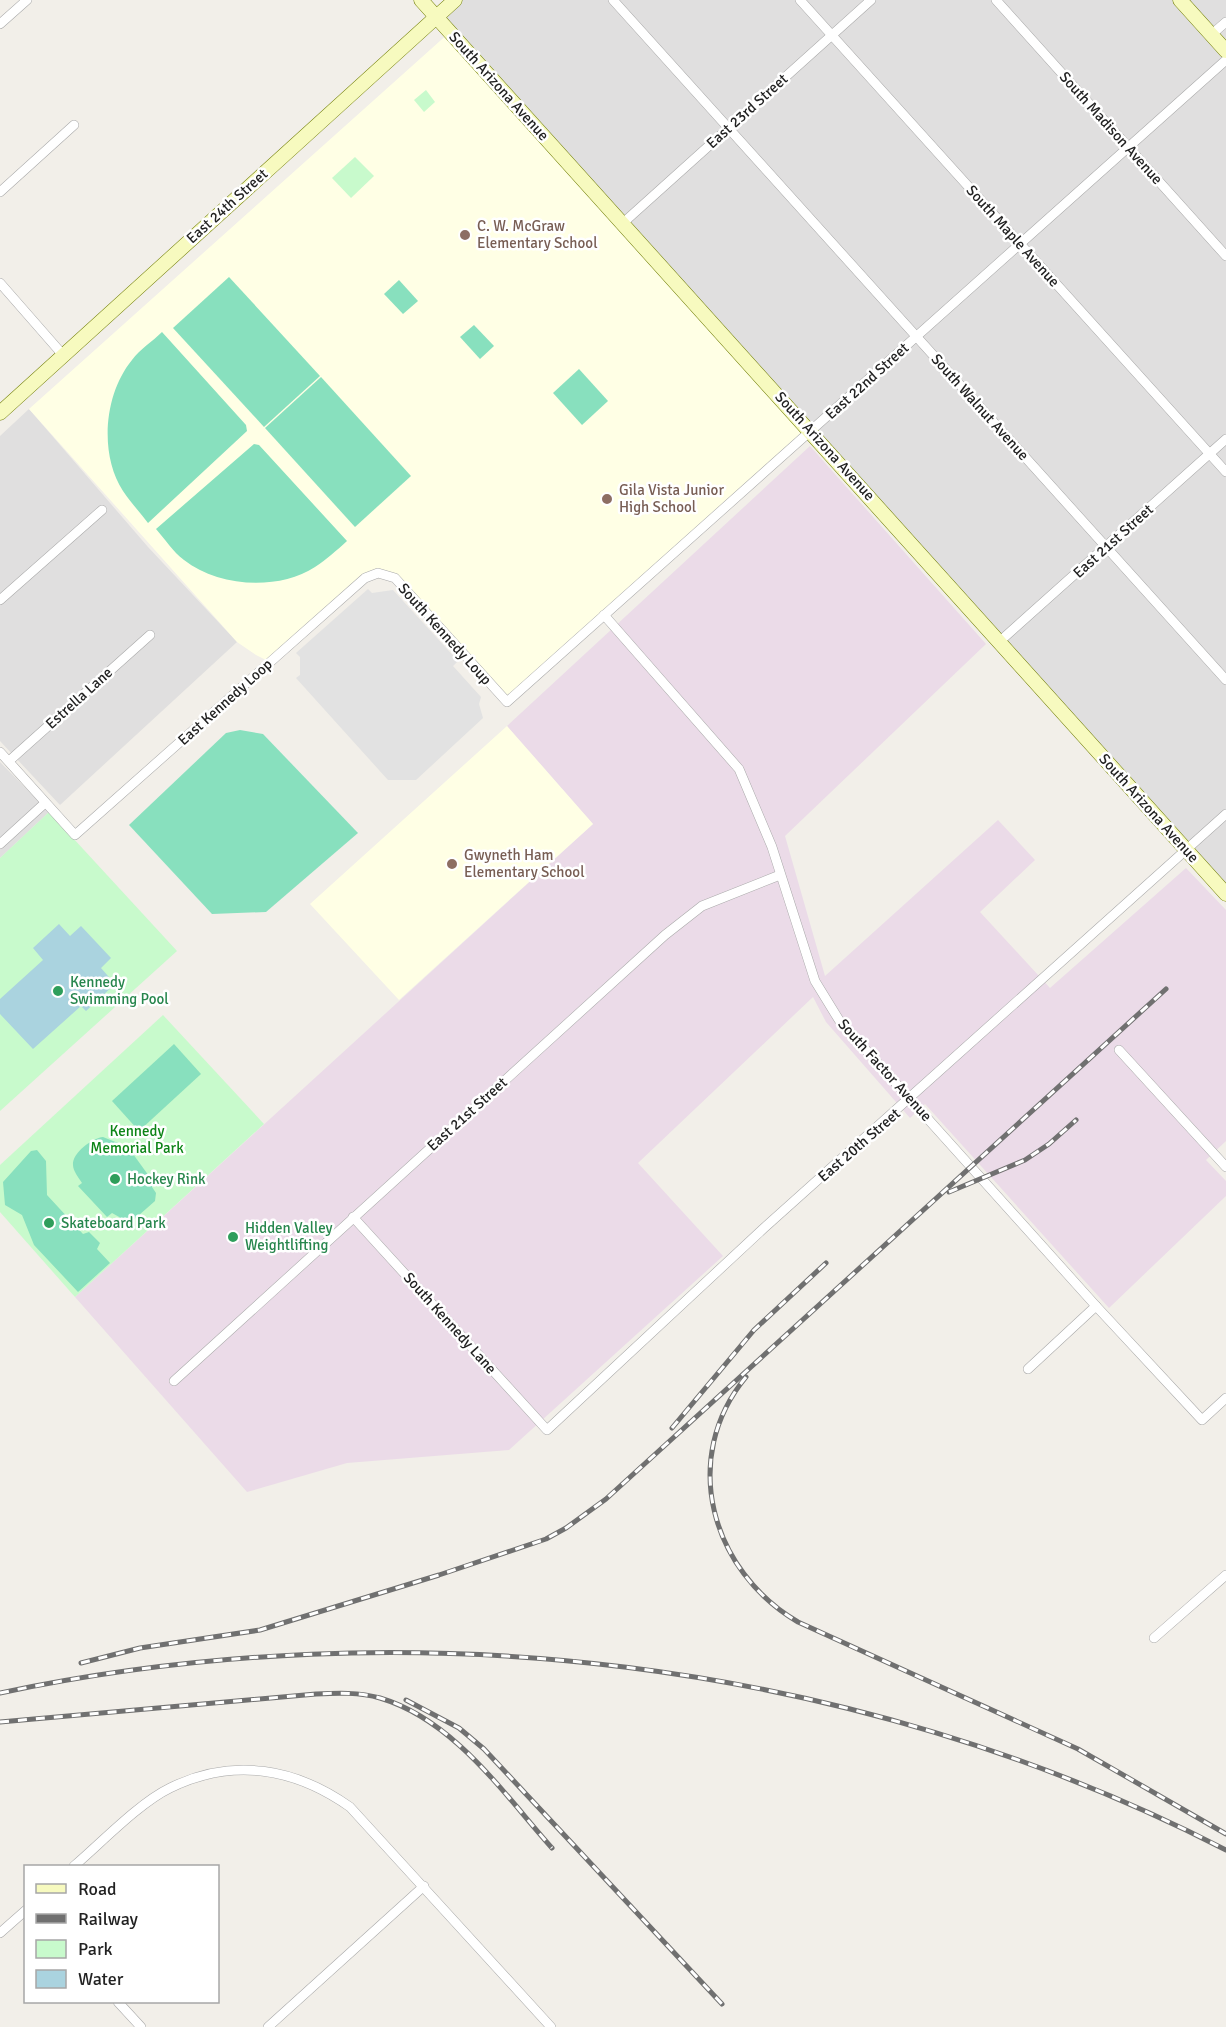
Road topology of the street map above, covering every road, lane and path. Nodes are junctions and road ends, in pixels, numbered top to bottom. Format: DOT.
graph roads {
  1 [pos="27,0"];
  2 [pos="421,0"];
  3 [pos="455,0"];
  4 [pos="614,0"];
  5 [pos="800,0"];
  6 [pos="871,0"];
  7 [pos="996,0"];
  8 [pos="1180,0"];
  9 [pos="436,17"];
  10 [pos="1226,22"];
  11 [pos="0,24"];
  12 [pos="832,35"];
  13 [pos="1211,35"];
  14 [pos="1226,51"];
  15 [pos="1226,60"];
  16 [pos="74,125"];
  17 [pos="729,128"];
  18 [pos="1128,147"];
  19 [pos="0,192"];
  20 [pos="623,223"];
  21 [pos="1020,244"];
  22 [pos="1226,256"];
  23 [pos="0,284"];
  24 [pos="916,337"];
  25 [pos="63,355"];
  26 [pos="0,413"];
  27 [pos="811,431"];
  28 [pos="1226,440"];
  29 [pos="1210,454"];
  30 [pos="1226,472"];
  31 [pos="102,510"];
  32 [pos="1107,547"];
  33 [pos="378,573"];
  34 [pos="0,600"];
  35 [pos="604,615"];
  36 [pos="150,635"];
  37 [pos="999,642"];
  38 [pos="1226,680"];
  39 [pos="507,702"];
  40 [pos="0,752"];
  41 [pos="9,761"];
  42 [pos="45,802"];
  43 [pos="1226,814"];
  44 [pos="0,844"];
  45 [pos="1185,850"];
  46 [pos="780,876"];
  47 [pos="1226,894"];
  48 [pos="1119,1050"];
  49 [pos="911,1098"];
  50 [pos="1226,1167"];
  51 [pos="354,1217"];
  52 [pos="1096,1306"];
  53 [pos="1028,1369"];
  54 [pos="174,1381"];
  55 [pos="1226,1398"];
  56 [pos="547,1430"];
  57 [pos="1226,1575"];
  58 [pos="1154,1638"];
  59 [pos="75,1865"];
  60 [pos="424,1886"];
  61 [pos="24,1912"];
  62 [pos="0,1933"];
  63 [pos="120,2003"];
  64 [pos="141,2027"];
  65 [pos="268,2027"];
  66 [pos="551,2027"];
  1 -- 11 [label="street"];
  2 -- 9 [label="street, South Arizona Avenue"];
  3 -- 9 [label="street, East 24th Street"];
  4 -- 17 [label="street, South Walnut Avenue"];
  5 -- 12 [label="street, South Maple Avenue"];
  6 -- 12 [label="street, East 23rd Street"];
  7 -- 18 [label="street, South Madison Avenue"];
  8 -- 13 [label="street"];
  9 -- 20 [label="street, South Arizona Avenue"];
  9 -- 25 [label="street, East 24th Street"];
  10 -- 13 [label="street"];
  12 -- 17 [label="street, East 23rd Street"];
  12 -- 21 [label="street, South Maple Avenue"];
  13 -- 14 [label="street"];
  15 -- 18 [label="street, East 22nd Street"];
  16 -- 19 [label="street"];
  17 -- 20 [label="street, East 23rd Street"];
  17 -- 24 [label="street, South Walnut Avenue"];
  18 -- 21 [label="street, East 22nd Street"];
  18 -- 22 [label="street, South Madison Avenue"];
  20 -- 27 [label="street, South Arizona Avenue"];
  21 -- 24 [label="street, East 22nd Street"];
  21 -- 29 [label="street, South Maple Avenue"];
  23 -- 25 [label="street"];
  24 -- 27 [label="street, East 22nd Street"];
  24 -- 32 [label="street, South Walnut Avenue"];
  25 -- 26 [label="street, East 24th Street"];
  27 -- 35 [label="street, East 22nd Street"];
  27 -- 37 [label="street, South Arizona Avenue"];
  28 -- 29 [label="street, East 21st Street"];
  29 -- 30 [label="street, South Maple Avenue"];
  29 -- 32 [label="street, East 21st Street"];
  31 -- 34 [label="street"];
  32 -- 37 [label="street, East 21st Street"];
  32 -- 38 [label="street, South Walnut Avenue"];
  33 -- 39 [label="street, South Kennedy Loup"];
  33 -- 42 [label="street, East Kennedy Loop"];
  35 -- 39 [label="street, East 22nd Street"];
  35 -- 46 [label="street, South Factor Avenue"];
  36 -- 41 [label="street, Estrella Lane"];
  37 -- 45 [label="street, South Arizona Avenue"];
  40 -- 41 [label="street"];
  41 -- 42 [label="street"];
  42 -- 44 [label="street"];
  43 -- 45 [label="street, East 20th Street"];
  45 -- 47 [label="street, South Arizona Avenue"];
  45 -- 49 [label="street, East 20th Street"];
  46 -- 49 [label="street, South Factor Avenue"];
  46 -- 51 [label="street, East 21st Street"];
  48 -- 50 [label="street"];
  49 -- 52 [label="street, South Factor Avenue"];
  49 -- 56 [label="street, East 20th Street"];
  51 -- 54 [label="street, East 21st Street"];
  51 -- 56 [label="street, South Kennedy Lane"];
  52 -- 53 [label="street"];
  52 -- 55 [label="street, South Factor Avenue"];
  57 -- 58 [label="street"];
  59 -- 60 [label="street"];
  60 -- 65 [label="street"];
  60 -- 66 [label="street"];
  61 -- 62 [label="street"];
  63 -- 64 [label="street"];
}
